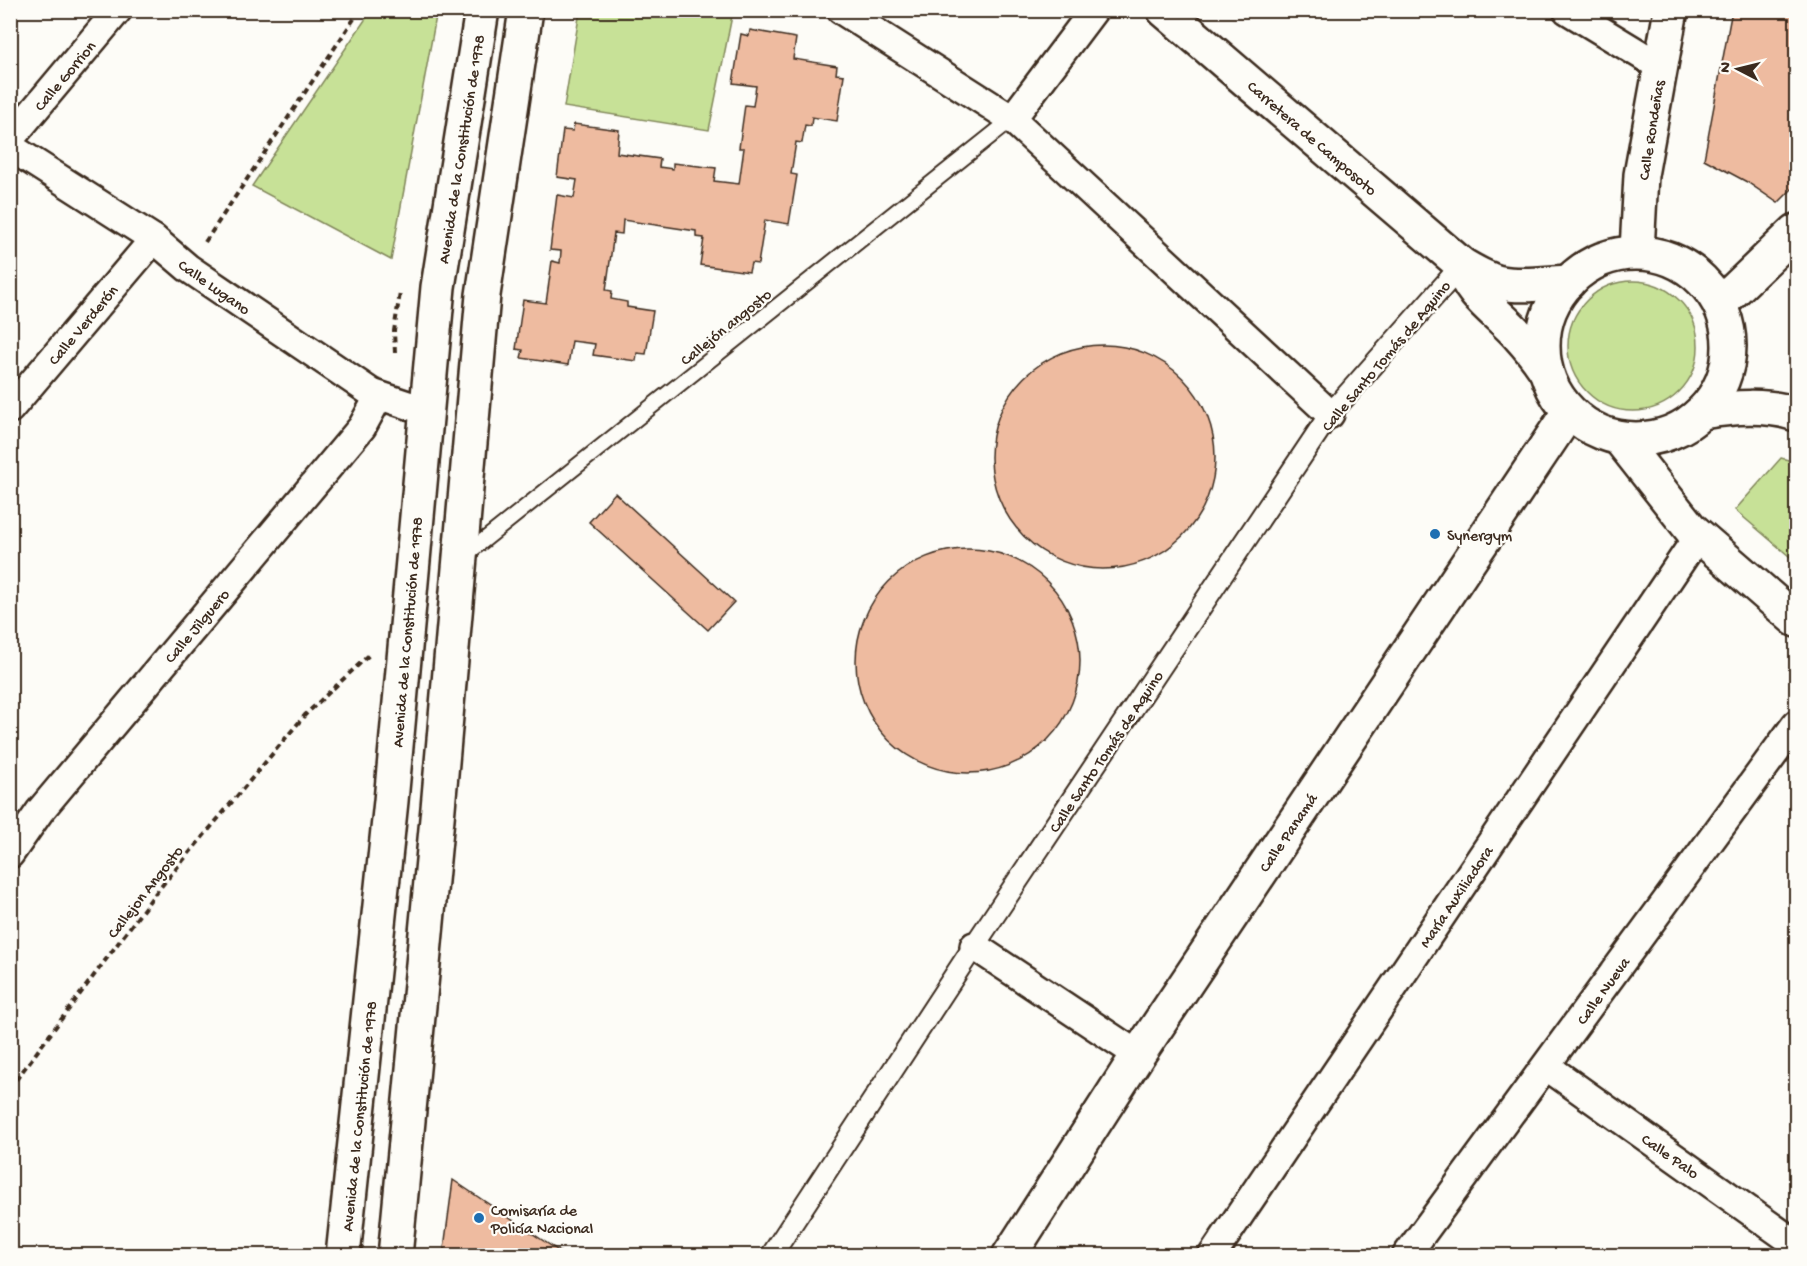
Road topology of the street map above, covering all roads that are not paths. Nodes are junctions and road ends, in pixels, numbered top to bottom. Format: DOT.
graph roads {
  1 [pos="118,10"];
  2 [pos="482,10"];
  3 [pos="526,10"];
  4 [pos="841,10"];
  5 [pos="1094,10"];
  6 [pos="1164,10"];
  7 [pos="1567,10"];
  8 [pos="1671,10"];
  9 [pos="1660,67"];
  10 [pos="1012,119"];
  11 [pos="10,139"];
  12 [pos="10,147"];
  13 [pos="1797,231"];
  14 [pos="154,239"];
  15 [pos="1637,251"];
  16 [pos="1462,265"];
  17 [pos="1569,282"];
  18 [pos="1720,304"];
  19 [pos="1729,359"];
  20 [pos="1545,369"];
  21 [pos="379,396"];
  22 [pos="10,409"];
  23 [pos="426,411"];
  24 [pos="1788,411"];
  25 [pos="1569,412"];
  26 [pos="1702,412"];
  27 [pos="1330,414"];
  28 [pos="1619,438"];
  29 [pos="1698,536"];
  30 [pos="460,560"];
  31 [pos="1797,620"];
  32 [pos="1797,724"];
  33 [pos="10,854"];
  34 [pos="974,946"];
  35 [pos="1138,1056"];
  36 [pos="1546,1066"];
  37 [pos="1797,1244"];
  38 [pos="343,1256"];
  39 [pos="395,1256"];
  40 [pos="771,1256"];
  41 [pos="1009,1256"];
  42 [pos="1212,1256"];
  43 [pos="1406,1256"];
  1 -- 11 [label="street, Calle Gorrion"];
  2 -- 23 [label="street, Avenida de la Constitución de 1978"];
  3 -- 30 [label="street"];
  4 -- 10 [label="street"];
  5 -- 10 [label="street"];
  6 -- 16 [label="street, Carretera de Camposoto"];
  7 -- 9 [label="street"];
  8 -- 9 [label="street, Calle Rondeñas"];
  9 -- 15 [label="street, Calle Rondeñas"];
  10 -- 27 [label="street"];
  10 -- 30 [label="lane, Callejón angosto"];
  12 -- 14 [label="street, Calle Lugano"];
  13 -- 18 [label="street"];
  14 -- 21 [label="street, Calle Lugano"];
  14 -- 22 [label="street, Calle Verderón"];
  15 -- 17 [label="street"];
  15 -- 18 [label="street"];
  16 -- 17 [label="street, Carretera de Camposoto"];
  16 -- 20 [label="street, Carretera de Camposoto"];
  16 -- 27 [label="street, Calle Santo Tomás de Aquino"];
  17 -- 20 [label="street"];
  18 -- 19 [label="street"];
  19 -- 24 [label="street"];
  19 -- 26 [label="street"];
  20 -- 25 [label="street"];
  21 -- 23 [label="street, Calle Lugano"];
  21 -- 33 [label="street, Calle Jilguero"];
  23 -- 38 [label="street, Avenida de la Constitución de 1978"];
  24 -- 26 [label="street"];
  25 -- 28 [label="street"];
  25 -- 35 [label="street, Calle Panamá"];
  26 -- 28 [label="street"];
  27 -- 34 [label="street, Calle Santo Tomás de Aquino"];
  28 -- 29 [label="street"];
  29 -- 31 [label="street"];
  29 -- 42 [label="street, María Auxiliadora"];
  30 -- 39 [label="street"];
  32 -- 36 [label="street, Calle Nueva"];
  34 -- 35 [label="street"];
  34 -- 40 [label="street, Calle Santo Tomás de Aquino"];
  35 -- 41 [label="street, Calle Panamá"];
  36 -- 37 [label="street, Calle Palo"];
  36 -- 43 [label="street, Calle Nueva"];
}
